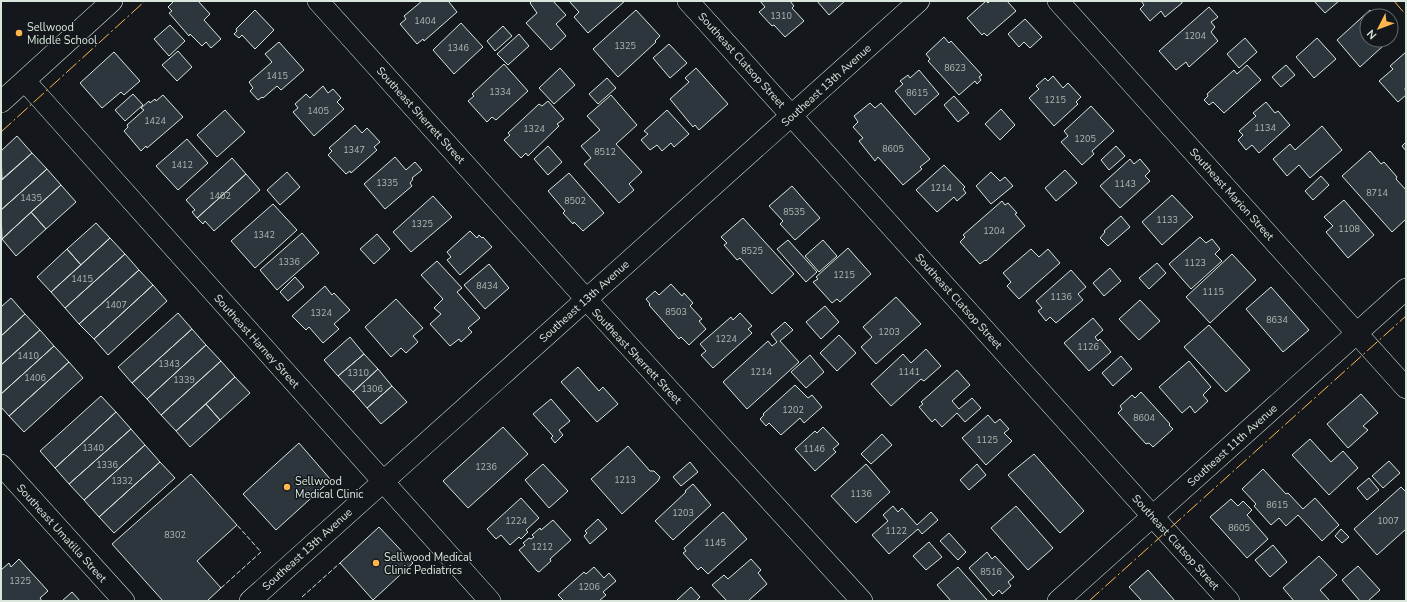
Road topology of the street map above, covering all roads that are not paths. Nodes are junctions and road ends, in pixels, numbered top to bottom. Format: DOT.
graph roads {
  1 [pos="112,1"];
  2 [pos="318,1"];
  3 [pos="688,1"];
  4 [pos="919,1"];
  5 [pos="1058,1"];
  6 [pos="25,81"];
  7 [pos="1,102"];
  8 [pos="792,116"];
  9 [pos="1406,289"];
  10 [pos="586,299"];
  11 [pos="1357,333"];
  12 [pos="1406,388"];
  13 [pos="1,465"];
  14 [pos="382,482"];
  15 [pos="1153,516"];
  16 [pos="124,601"];
  17 [pos="250,601"];
  18 [pos="490,601"];
  19 [pos="862,601"];
  20 [pos="1058,601"];
  21 [pos="1229,601"];
  1 -- 6 [label="street"];
  2 -- 10 [label="street, Southeast Sherrett Street"];
  3 -- 8 [label="street, Southeast Clatsop Street"];
  4 -- 8 [label="street, Southeast 13th Avenue"];
  5 -- 11 [label="street, Southeast Marion Street"];
  6 -- 7 [label="street"];
  6 -- 14 [label="street, Southeast Harney Street"];
  8 -- 10 [label="street, Southeast 13th Avenue"];
  8 -- 15 [label="street, Southeast Clatsop Street"];
  9 -- 11 [label="street, Southeast 11th Avenue"];
  10 -- 14 [label="street, Southeast 13th Avenue"];
  10 -- 19 [label="street, Southeast Sherrett Street"];
  11 -- 12 [label="street, Southeast Marion Street"];
  11 -- 15 [label="street, Southeast 11th Avenue"];
  13 -- 16 [label="street, Southeast Umatilla Street"];
  14 -- 17 [label="street, Southeast 13th Avenue"];
  14 -- 18 [label="street, Southeast Harney Street"];
  15 -- 20 [label="street, Southeast 11th Avenue"];
  15 -- 21 [label="street, Southeast Clatsop Street"];
}
